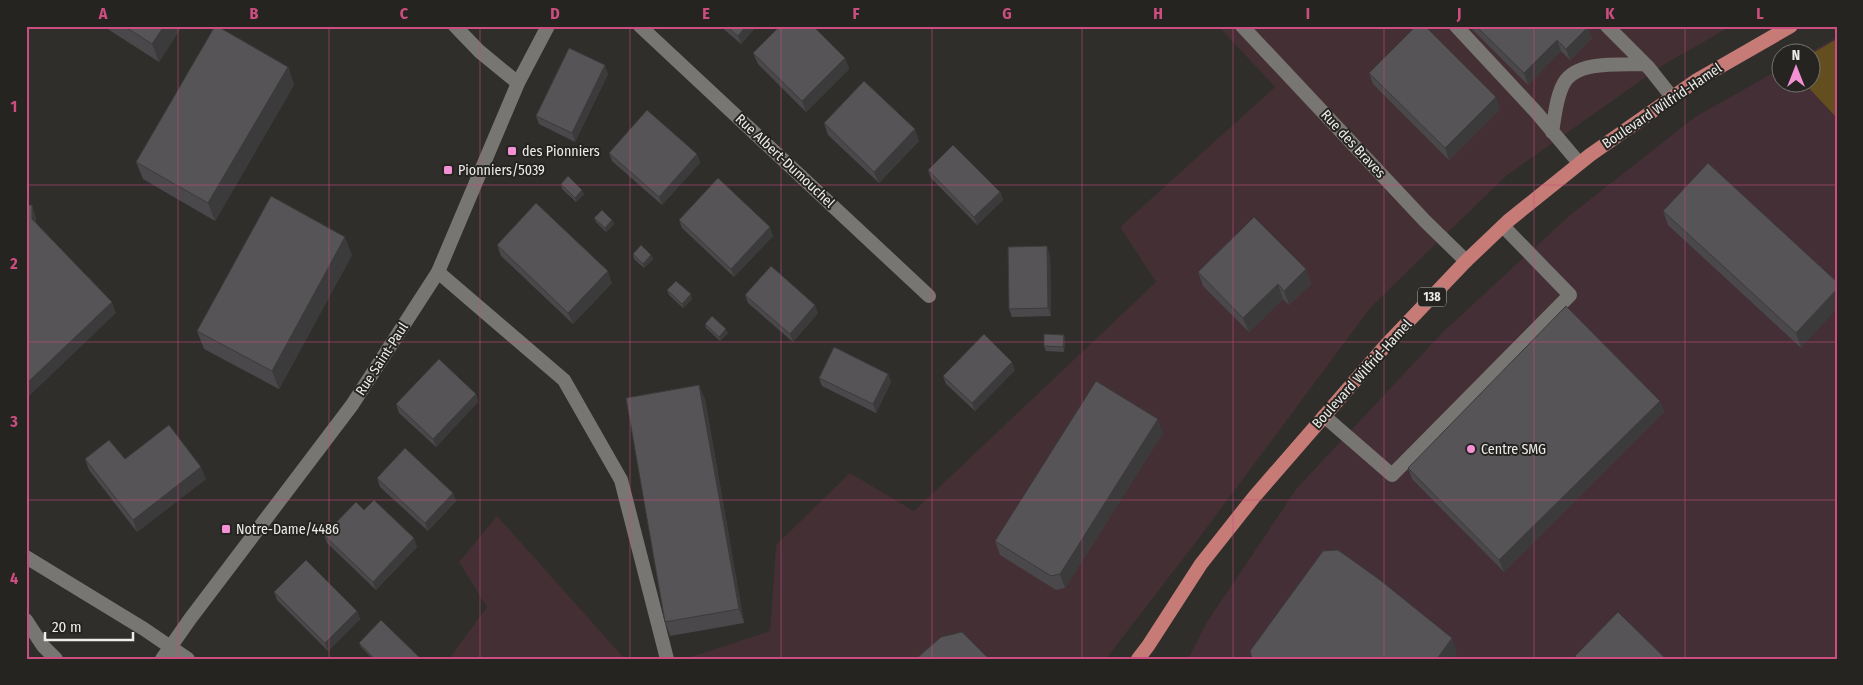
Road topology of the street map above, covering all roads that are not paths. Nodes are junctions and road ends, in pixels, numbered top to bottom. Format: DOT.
graph roads {
  1 [pos="455,26"];
  2 [pos="548,26"];
  3 [pos="640,26"];
  4 [pos="1242,26"];
  5 [pos="1456,26"];
  6 [pos="1608,26"];
  7 [pos="1791,26"];
  8 [pos="1645,64"];
  9 [pos="518,83"];
  10 [pos="1672,97"];
  11 [pos="1552,132"];
  12 [pos="1579,163"];
  13 [pos="1503,226"];
  14 [pos="1466,261"];
  15 [pos="438,272"];
  16 [pos="929,296"];
  17 [pos="1324,416"];
  18 [pos="26,557"];
  19 [pos="26,620"];
  20 [pos="171,646"];
  21 [pos="1146,653"];
  22 [pos="56,659"];
  23 [pos="162,659"];
  24 [pos="188,659"];
  25 [pos="667,659"];
  26 [pos="1138,659"];
  1 -- 9 [label="street"];
  2 -- 9 [label="street, Rue Saint-Paul"];
  3 -- 16 [label="street, Rue Albert-Dumouchel"];
  4 -- 14 [label="street, Rue des Braves"];
  5 -- 11 [label="street"];
  6 -- 8 [label="street"];
  7 -- 10 [label="main road, Boulevard Wilfrid-Hamel / 138"];
  8 -- 10 [label="street"];
  8 -- 11 [label="street"];
  9 -- 15 [label="street, Rue Saint-Paul"];
  10 -- 12 [label="main road, Boulevard Wilfrid-Hamel / 138"];
  11 -- 12 [label="street"];
  12 -- 13 [label="main road, Boulevard Wilfrid-Hamel / 138"];
  13 -- 14 [label="main road, Boulevard Wilfrid-Hamel / 138"];
  13 -- 17 [label="street"];
  14 -- 17 [label="main road, Boulevard Wilfrid-Hamel / 138"];
  15 -- 20 [label="street, Rue Saint-Paul"];
  15 -- 25 [label="street"];
  17 -- 21 [label="main road, Boulevard Wilfrid-Hamel / 138"];
  18 -- 20 [label="street"];
  19 -- 22 [label="street"];
  20 -- 23 [label="street, Rue Saint-Paul"];
  20 -- 24 [label="street"];
  21 -- 26 [label="main road, Boulevard Wilfrid-Hamel / 138"];
}
